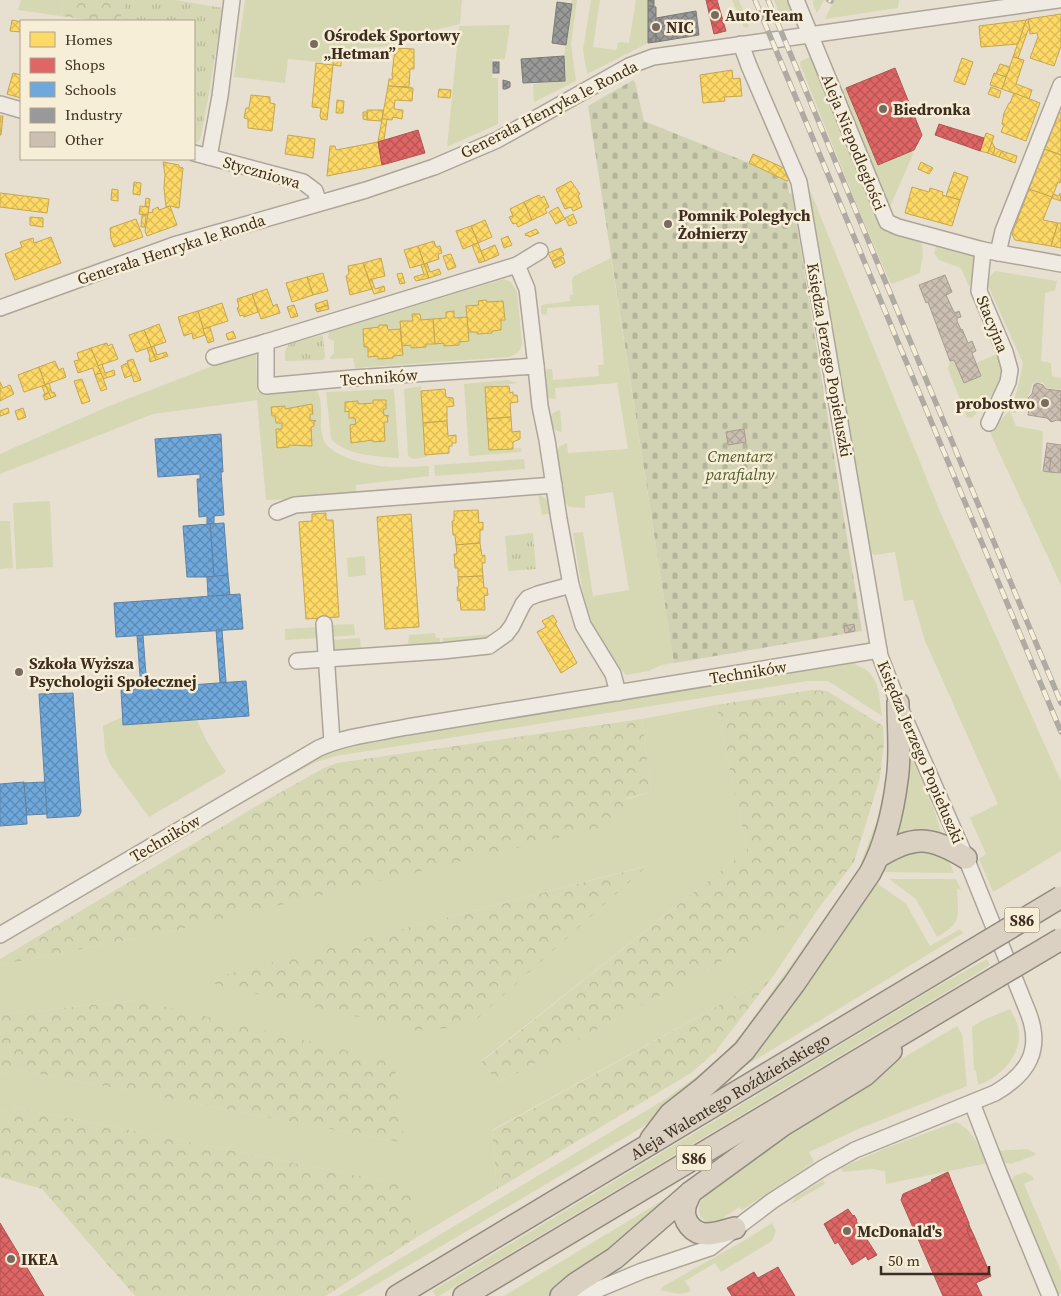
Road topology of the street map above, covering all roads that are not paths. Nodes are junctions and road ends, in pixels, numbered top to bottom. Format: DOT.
graph roads {
  1 [pos="232,0"];
  2 [pos="796,0"];
  3 [pos="1058,0"];
  4 [pos="810,35"];
  5 [pos="742,44"];
  6 [pos="1061,85"];
  7 [pos="0,104"];
  8 [pos="20,110"];
  9 [pos="201,155"];
  10 [pos="319,203"];
  11 [pos="990,251"];
  12 [pos="540,252"];
  13 [pos="1061,264"];
  14 [pos="517,265"];
  15 [pos="0,308"];
  16 [pos="266,342"];
  17 [pos="214,357"];
  18 [pos="536,366"];
  19 [pos="989,423"];
  20 [pos="554,485"];
  21 [pos="277,512"];
  22 [pos="572,585"];
  23 [pos="324,624"];
  24 [pos="879,650"];
  25 [pos="326,659"];
  26 [pos="297,661"];
  27 [pos="618,693"];
  28 [pos="898,703"];
  29 [pos="332,742"];
  30 [pos="878,857"];
  31 [pos="966,858"];
  32 [pos="1061,896"];
  33 [pos="0,935"];
  34 [pos="1061,939"];
  35 [pos="925,1020"];
  36 [pos="972,1104"];
  37 [pos="643,1149"];
  38 [pos="691,1192"];
  39 [pos="735,1228"];
  40 [pos="397,1296"];
  41 [pos="464,1296"];
  42 [pos="561,1296"];
  43 [pos="582,1296"];
  44 [pos="1050,1296"];
  1 -- 9 [label="street"];
  2 -- 4 [label="street, Aleja Niepodległości"];
  3 -- 4 [label="street, Generała Henryka le Ronda"];
  4 -- 5 [label="street, Generała Henryka le Ronda"];
  4 -- 11 [label="street, Aleja Niepodległości"];
  5 -- 10 [label="street, Generała Henryka le Ronda"];
  5 -- 24 [label="street, Księdza Jerzego Popiełuszki"];
  6 -- 11 [label="street, Stacyjna"];
  7 -- 8 [label="street"];
  9 -- 10 [label="street, Styczniowa"];
  10 -- 15 [label="street, Generała Henryka le Ronda"];
  11 -- 13 [label="street, Aleja Niepodległości"];
  11 -- 19 [label="street, Stacyjna"];
  12 -- 14 [label="street"];
  14 -- 16 [label="street"];
  14 -- 18 [label="street"];
  16 -- 17 [label="street"];
  16 -- 18 [label="street, Techników"];
  18 -- 20 [label="street"];
  20 -- 21 [label="street"];
  20 -- 22 [label="street"];
  22 -- 25 [label="street"];
  22 -- 27 [label="street"];
  23 -- 25 [label="street"];
  24 -- 27 [label="street, Techników"];
  24 -- 28 [label="street, Księdza Jerzego Popiełuszki"];
  25 -- 26 [label="street"];
  25 -- 29 [label="street"];
  27 -- 29 [label="street, Techników"];
  28 -- 30 [label="highway"];
  28 -- 31 [label="street, Księdza Jerzego Popiełuszki"];
  29 -- 33 [label="street, Techników"];
  30 -- 31 [label="highway"];
  30 -- 37 [label="highway"];
  31 -- 36 [label="street, Księdza Jerzego Popiełuszki"];
  32 -- 37 [label="highway, Aleja Walentego Roździeńskiego / S86, bridge"];
  34 -- 35 [label="highway, Aleja Walentego Roździeńskiego / S86, bridge"];
  35 -- 38 [label="highway"];
  35 -- 41 [label="highway, Aleja Walentego Roździeńskiego / S86"];
  36 -- 39 [label="street, Księdza Jerzego Popiełuszki"];
  36 -- 44 [label="street"];
  37 -- 40 [label="highway, Aleja Walentego Roździeńskiego / S86"];
  38 -- 39 [label="highway"];
  38 -- 42 [label="highway"];
  39 -- 43 [label="street"];
}
